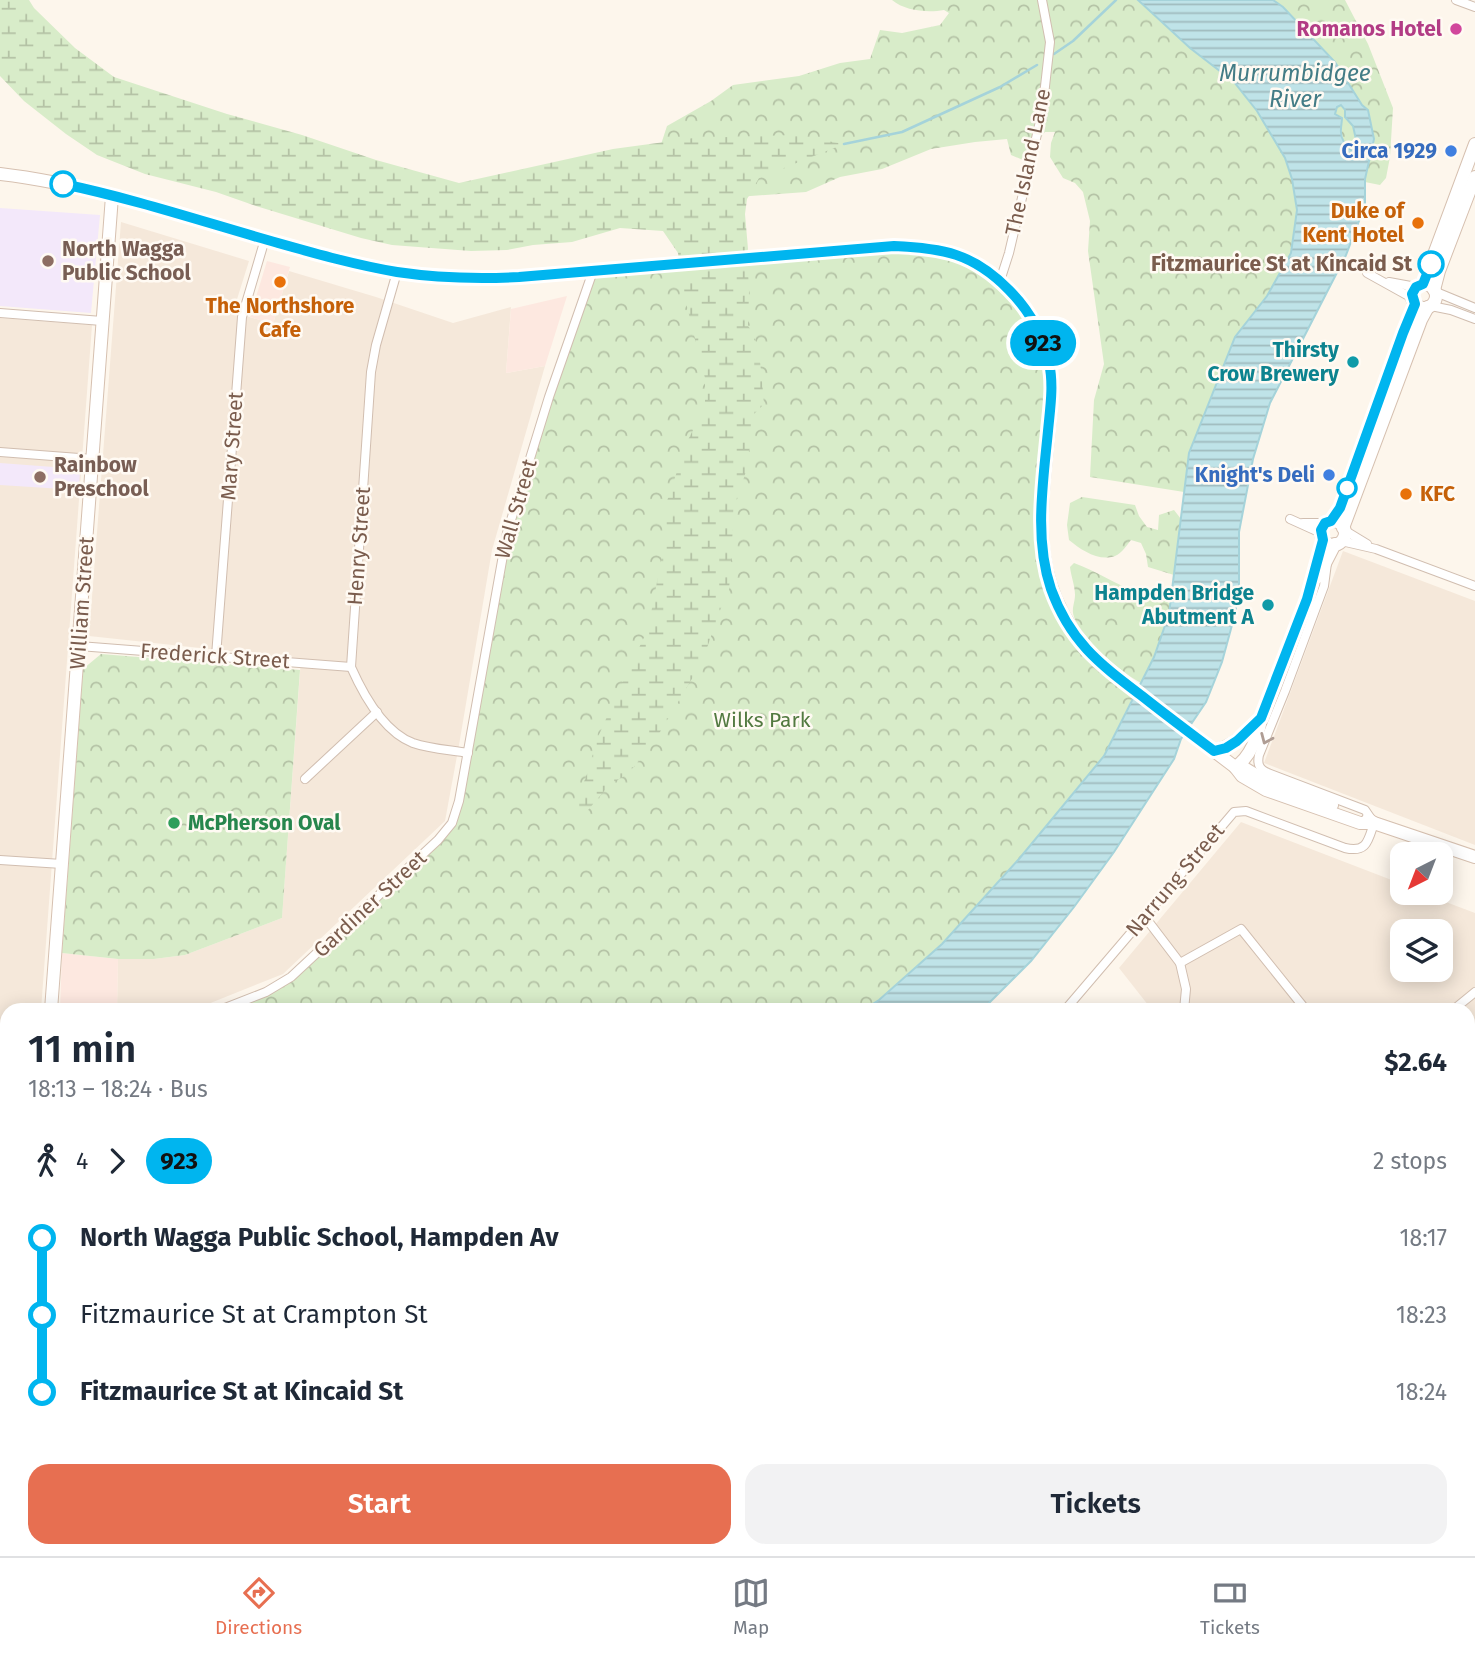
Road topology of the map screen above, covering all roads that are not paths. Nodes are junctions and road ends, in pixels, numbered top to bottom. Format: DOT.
graph roads {
  1 [pos="1042,0"];
  2 [pos="1456,0"];
  3 [pos="1475,7"];
  4 [pos="1475,144"];
  5 [pos="0,174"];
  6 [pos="1475,177"];
  7 [pos="112,196"];
  8 [pos="265,239"];
  9 [pos="593,271"];
  10 [pos="397,272"];
  11 [pos="1367,273"];
  12 [pos="1000,281"];
  13 [pos="1424,296"];
  14 [pos="1475,309"];
  15 [pos="0,313"];
  16 [pos="1475,319"];
  17 [pos="103,321"];
  18 [pos="0,452"];
  19 [pos="92,458"];
  20 [pos="1294,521"];
  21 [pos="1333,533"];
  22 [pos="1328,559"];
  23 [pos="1475,586"];
  24 [pos="1307,599"];
  25 [pos="79,646"];
  26 [pos="216,656"];
  27 [pos="351,667"];
  28 [pos="377,712"];
  29 [pos="1257,723"];
  30 [pos="1210,749"];
  31 [pos="468,753"];
  32 [pos="1235,767"];
  33 [pos="305,779"];
  34 [pos="1374,823"];
  35 [pos="1475,857"];
  36 [pos="0,860"];
  37 [pos="62,864"];
  38 [pos="1145,918"];
  39 [pos="1180,963"];
  40 [pos="1475,992"];
  41 [pos="52,1003"];
  42 [pos="238,1003"];
  43 [pos="1071,1003"];
  44 [pos="1185,1003"];
  45 [pos="1300,1003"];
  46 [pos="1461,1003"];
  1 -- 12 [label="street, The Island Lane"];
  2 -- 3 [label="street"];
  4 -- 13 [label="main road"];
  5 -- 7 [label="main road"];
  6 -- 13 [label="main road"];
  7 -- 8 [label="main road"];
  7 -- 17 [label="main road, William Street"];
  8 -- 10 [label="main road"];
  8 -- 26 [label="street, Mary Street"];
  9 -- 10 [label="main road"];
  9 -- 12 [label="main road"];
  9 -- 31 [label="street, Wall Street"];
  10 -- 27 [label="street, Henry Street"];
  11 -- 13 [label="street"];
  12 -- 30 [label="main road"];
  13 -- 14 [label="street"];
  13 -- 16 [label="street"];
  13 -- 21 [label="main road"];
  15 -- 17 [label="street"];
  17 -- 19 [label="main road, William Street"];
  18 -- 19 [label="street"];
  19 -- 25 [label="main road, William Street"];
  20 -- 21 [label="street"];
  21 -- 22 [label="main road"];
  21 -- 23 [label="street"];
  21 -- 24 [label="main road"];
  22 -- 24 [label="main road"];
  22 -- 34 [label="street, one-way"];
  24 -- 29 [label="main road"];
  25 -- 26 [label="street, Frederick Street"];
  25 -- 37 [label="main road, William Street"];
  26 -- 27 [label="street, Frederick Street"];
  27 -- 28 [label="street"];
  28 -- 31 [label="street"];
  28 -- 33 [label="street"];
  29 -- 30 [label="main road"];
  29 -- 32 [label="main road"];
  30 -- 32 [label="main road"];
  31 -- 42 [label="street, Gardiner Street"];
  32 -- 34 [label="main road"];
  34 -- 35 [label="main road"];
  34 -- 38 [label="street, Narrung Street"];
  36 -- 37 [label="street"];
  37 -- 41 [label="main road, William Street"];
  38 -- 39 [label="street"];
  38 -- 43 [label="street, Narrung Street"];
  39 -- 44 [label="street"];
  39 -- 45 [label="street"];
  40 -- 46 [label="street"];
}
